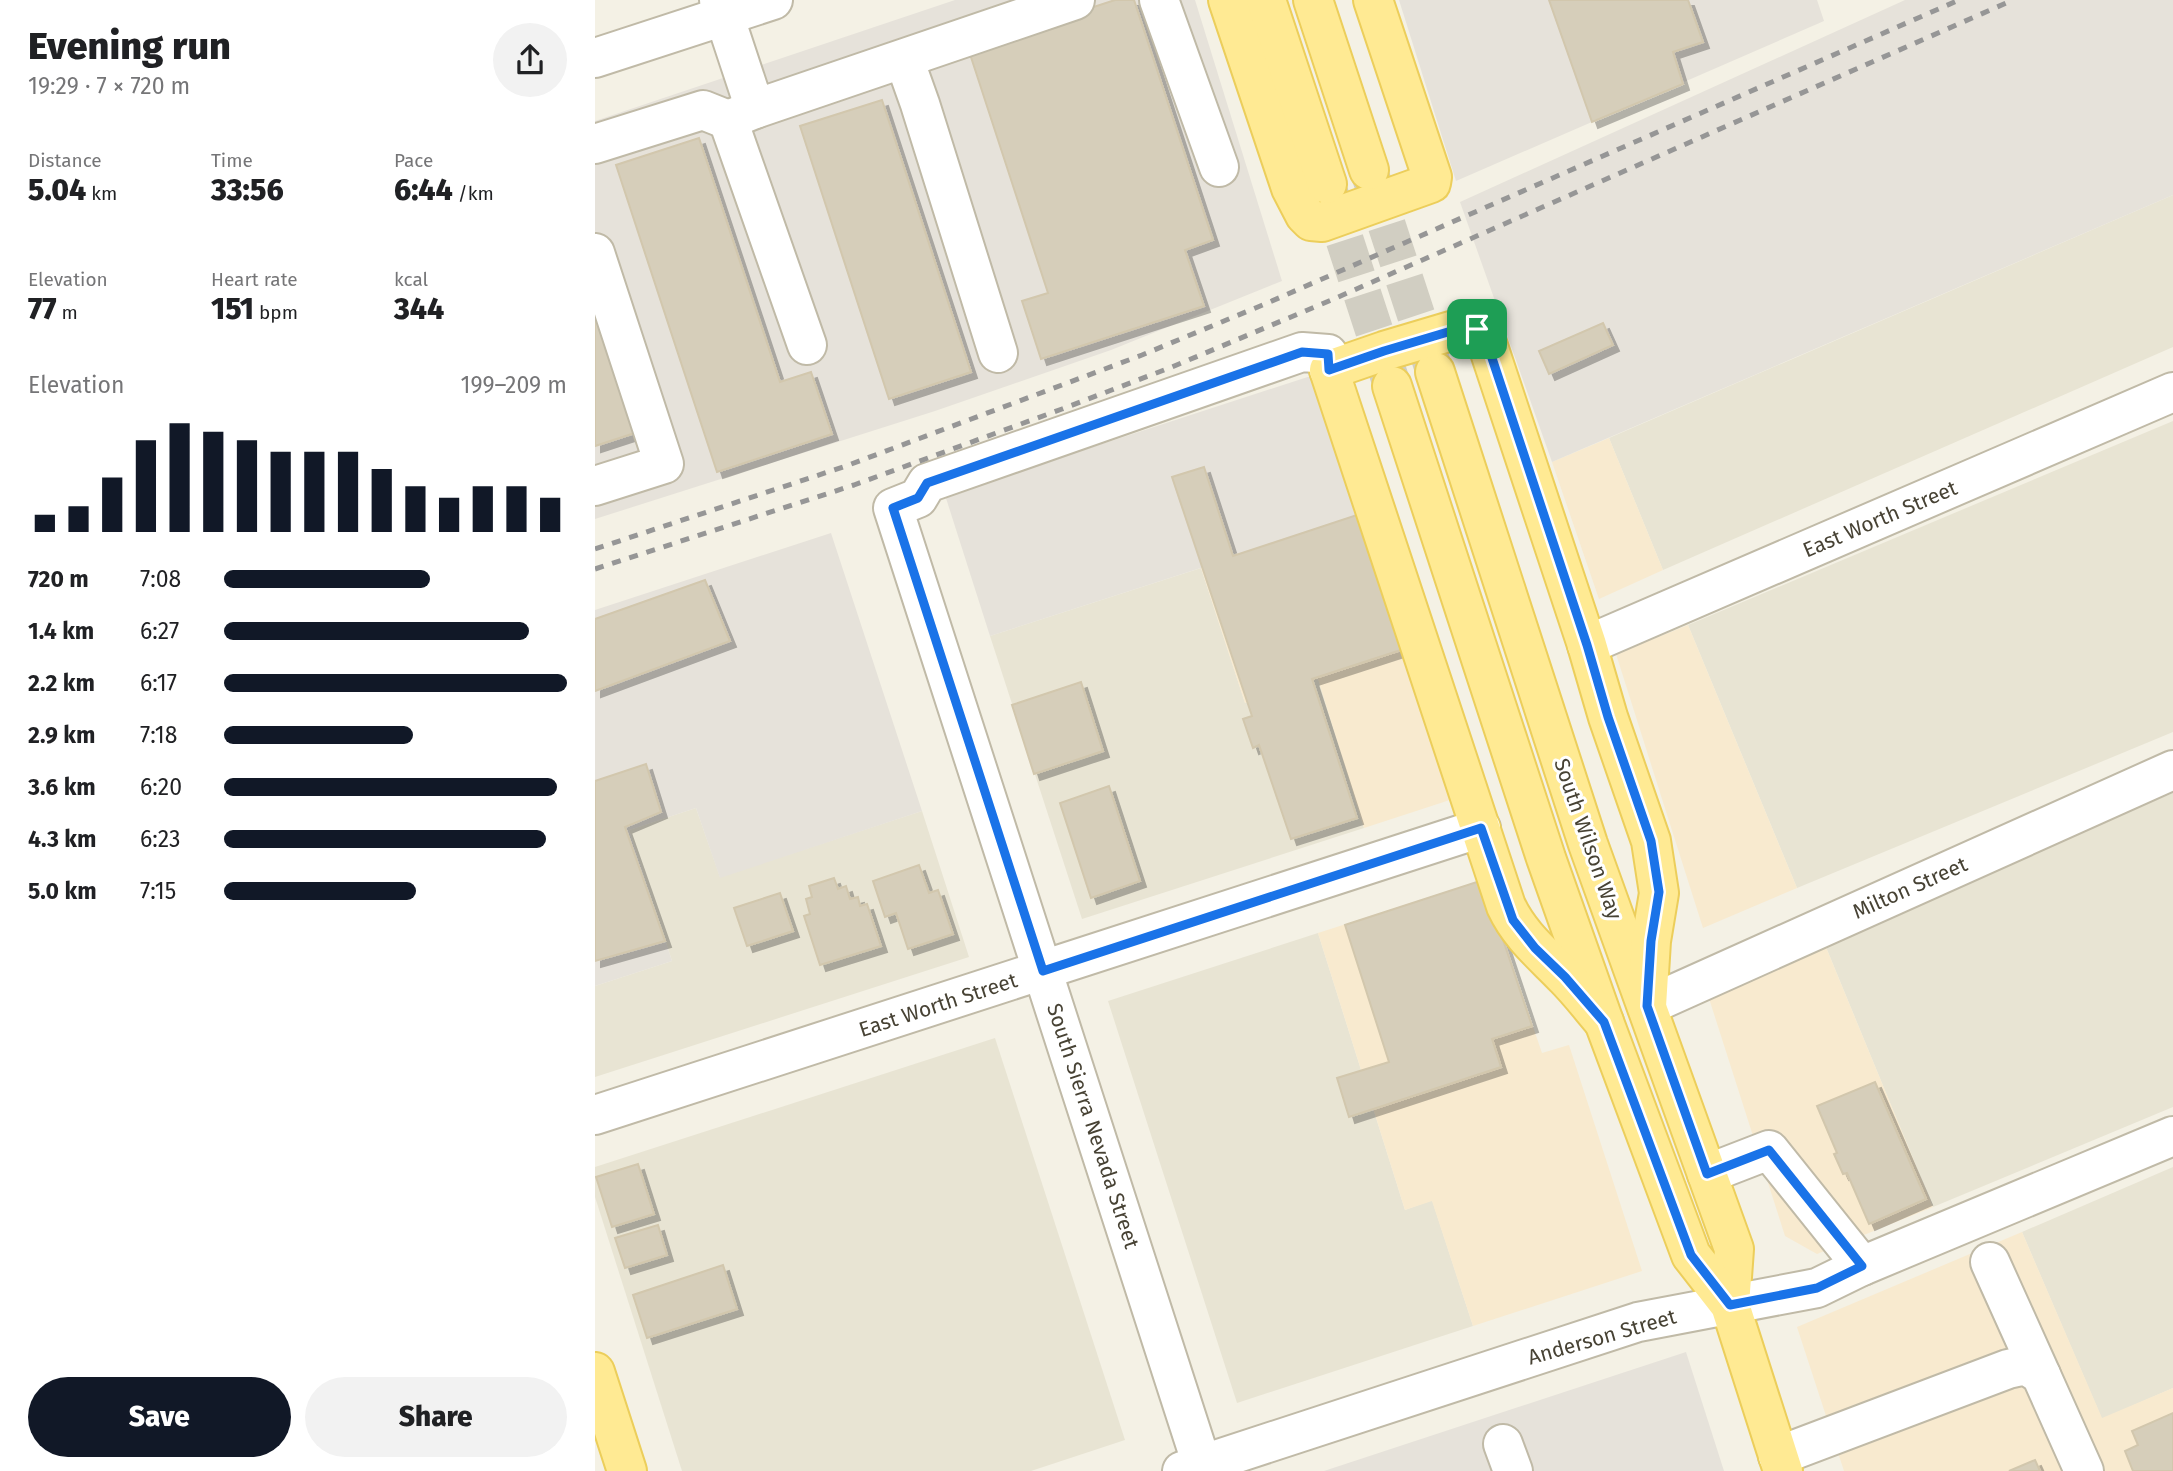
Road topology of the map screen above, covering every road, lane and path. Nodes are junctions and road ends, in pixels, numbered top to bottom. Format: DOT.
graph roads {
  1 [pos="773,0"];
  2 [pos="1075,0"];
  3 [pos="1159,0"];
  4 [pos="1228,0"];
  5 [pos="1266,0"];
  6 [pos="1313,0"];
  7 [pos="1373,0"];
  8 [pos="721,8"];
  9 [pos="595,58"];
  10 [pos="904,59"];
  11 [pos="742,114"];
  12 [pos="595,144"];
  13 [pos="1219,167"];
  14 [pos="1369,170"];
  15 [pos="1327,184"];
  16 [pos="595,253"];
  17 [pos="807,345"];
  18 [pos="998,353"];
  19 [pos="1329,370"];
  20 [pos="1435,372"];
  21 [pos="1392,386"];
  22 [pos="2173,393"];
  23 [pos="595,486"];
  24 [pos="1587,645"];
  25 [pos="2173,770"];
  26 [pos="1481,828"];
  27 [pos="1043,971"];
  28 [pos="1647,1006"];
  29 [pos="1604,1022"];
  30 [pos="595,1115"];
  31 [pos="2173,1136"];
  32 [pos="1707,1174"];
  33 [pos="1990,1262"];
  34 [pos="1862,1266"];
  35 [pos="1730,1305"];
  36 [pos="595,1372"];
  37 [pos="2041,1375"];
  38 [pos="1781,1463"];
  39 [pos="1192,1468"];
  40 [pos="627,1471"];
  41 [pos="2084,1471"];
  1 -- 8 [label="street"];
  2 -- 10 [label="street"];
  3 -- 13 [label="street"];
  4 -- 7 [label="main road"];
  5 -- 15 [label="main road"];
  6 -- 14 [label="main road"];
  8 -- 9 [label="street"];
  8 -- 11 [label="street"];
  10 -- 11 [label="street"];
  10 -- 18 [label="street"];
  11 -- 12 [label="street"];
  11 -- 17 [label="street"];
  16 -- 23 [label="street"];
  19 -- 24 [label="main road"];
  19 -- 26 [label="main road"];
  19 -- 27 [label="street, South Sierra Nevada Street"];
  20 -- 28 [label="main road, South Wilson Way"];
  21 -- 29 [label="main road, South Wilson Way"];
  22 -- 24 [label="street, East Worth Street"];
  24 -- 28 [label="main road"];
  25 -- 28 [label="street, Milton Street"];
  26 -- 27 [label="street, East Worth Street"];
  26 -- 29 [label="main road"];
  27 -- 30 [label="street, East Worth Street"];
  27 -- 39 [label="street, South Sierra Nevada Street"];
  28 -- 32 [label="main road, South Wilson Way"];
  29 -- 35 [label="main road, South Wilson Way"];
  31 -- 34 [label="street, Anderson Street"];
  32 -- 34 [label="street"];
  32 -- 35 [label="main road, South Wilson Way"];
  33 -- 37 [label="street"];
  34 -- 35 [label="street, Anderson Street"];
  35 -- 38 [label="main road, South Wilson Way"];
  35 -- 39 [label="street, Anderson Street"];
  36 -- 40 [label="main road"];
  37 -- 38 [label="street"];
  37 -- 41 [label="street"];
}
